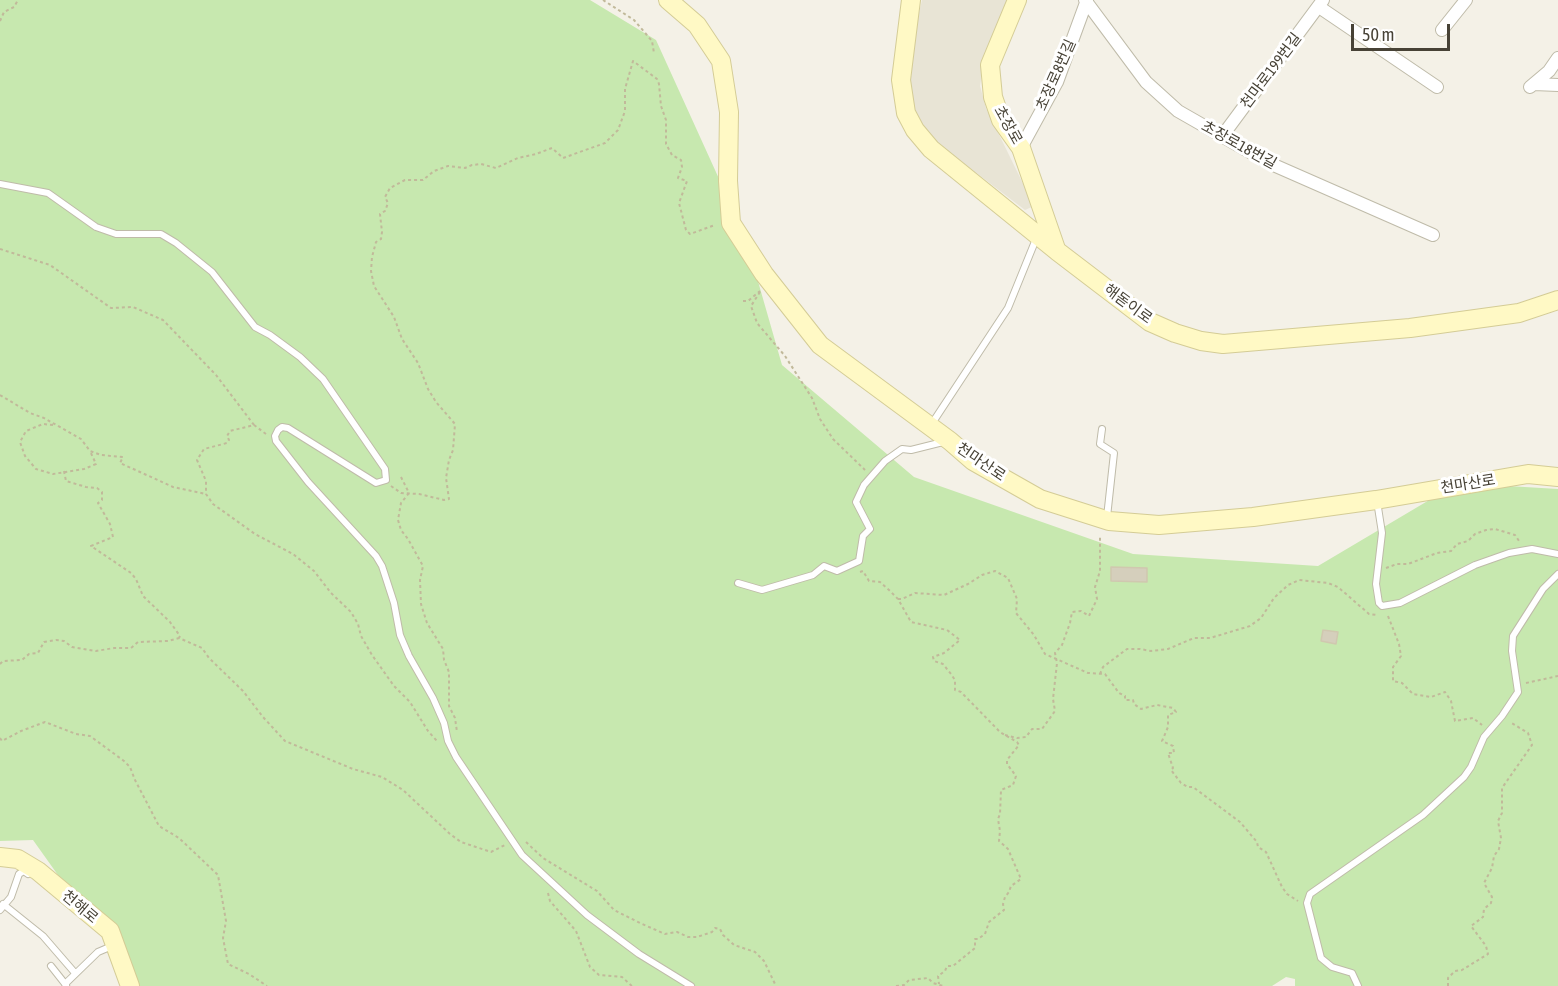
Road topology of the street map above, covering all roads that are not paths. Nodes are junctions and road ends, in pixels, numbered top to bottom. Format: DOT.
graph roads {
  1 [pos="668,0"];
  2 [pos="911,0"];
  3 [pos="1017,0"];
  4 [pos="1086,0"];
  5 [pos="1466,0"];
  6 [pos="1321,3"];
  7 [pos="1442,30"];
  8 [pos="1558,58"];
  9 [pos="1558,85"];
  10 [pos="1437,87"];
  11 [pos="1223,135"];
  12 [pos="1021,148"];
  13 [pos="0,184"];
  14 [pos="1038,235"];
  15 [pos="1433,236"];
  16 [pos="1057,251"];
  17 [pos="1558,300"];
  18 [pos="930,427"];
  19 [pos="1102,429"];
  20 [pos="950,441"];
  21 [pos="1558,477"];
  22 [pos="1376,500"];
  23 [pos="1102,519"];
  24 [pos="1558,554"];
  25 [pos="1558,574"];
  26 [pos="738,583"];
  27 [pos="0,857"];
  28 [pos="38,871"];
  29 [pos="2,907"];
  30 [pos="115,944"];
  31 [pos="51,966"];
  32 [pos="75,973"];
  33 [pos="66,985"];
  34 [pos="130,986"];
  35 [pos="691,986"];
  36 [pos="1358,986"];
  1 -- 18 [label="street, 천마산로"];
  2 -- 14 [label="street, 해돋이로"];
  3 -- 12 [label="street, 초장로"];
  4 -- 11 [label="street, 초장로18번길"];
  4 -- 12 [label="street, 초장로8번길"];
  5 -- 7 [label="street"];
  6 -- 10 [label="street, 천마로199번길"];
  6 -- 11 [label="street, 천마로199번길"];
  8 -- 9 [label="street"];
  11 -- 15 [label="street, 초장로18번길"];
  12 -- 16 [label="street, 초장로"];
  13 -- 35 [label="lane"];
  14 -- 16 [label="street, 해돋이로"];
  14 -- 18 [label="lane"];
  16 -- 17 [label="street, 해돋이로"];
  18 -- 20 [label="street, 천마산로"];
  19 -- 23 [label="lane"];
  20 -- 23 [label="street, 천마산로"];
  20 -- 26 [label="lane"];
  21 -- 22 [label="street, 천마산로"];
  22 -- 23 [label="street, 천마산로"];
  22 -- 24 [label="lane"];
  25 -- 36 [label="lane"];
  27 -- 28 [label="street, 천해로"];
  28 -- 29 [label="lane"];
  28 -- 30 [label="street, 천해로"];
  29 -- 32 [label="lane"];
  30 -- 32 [label="lane"];
  30 -- 34 [label="street, 천해로"];
  31 -- 33 [label="lane"];
  32 -- 33 [label="lane"];
}
